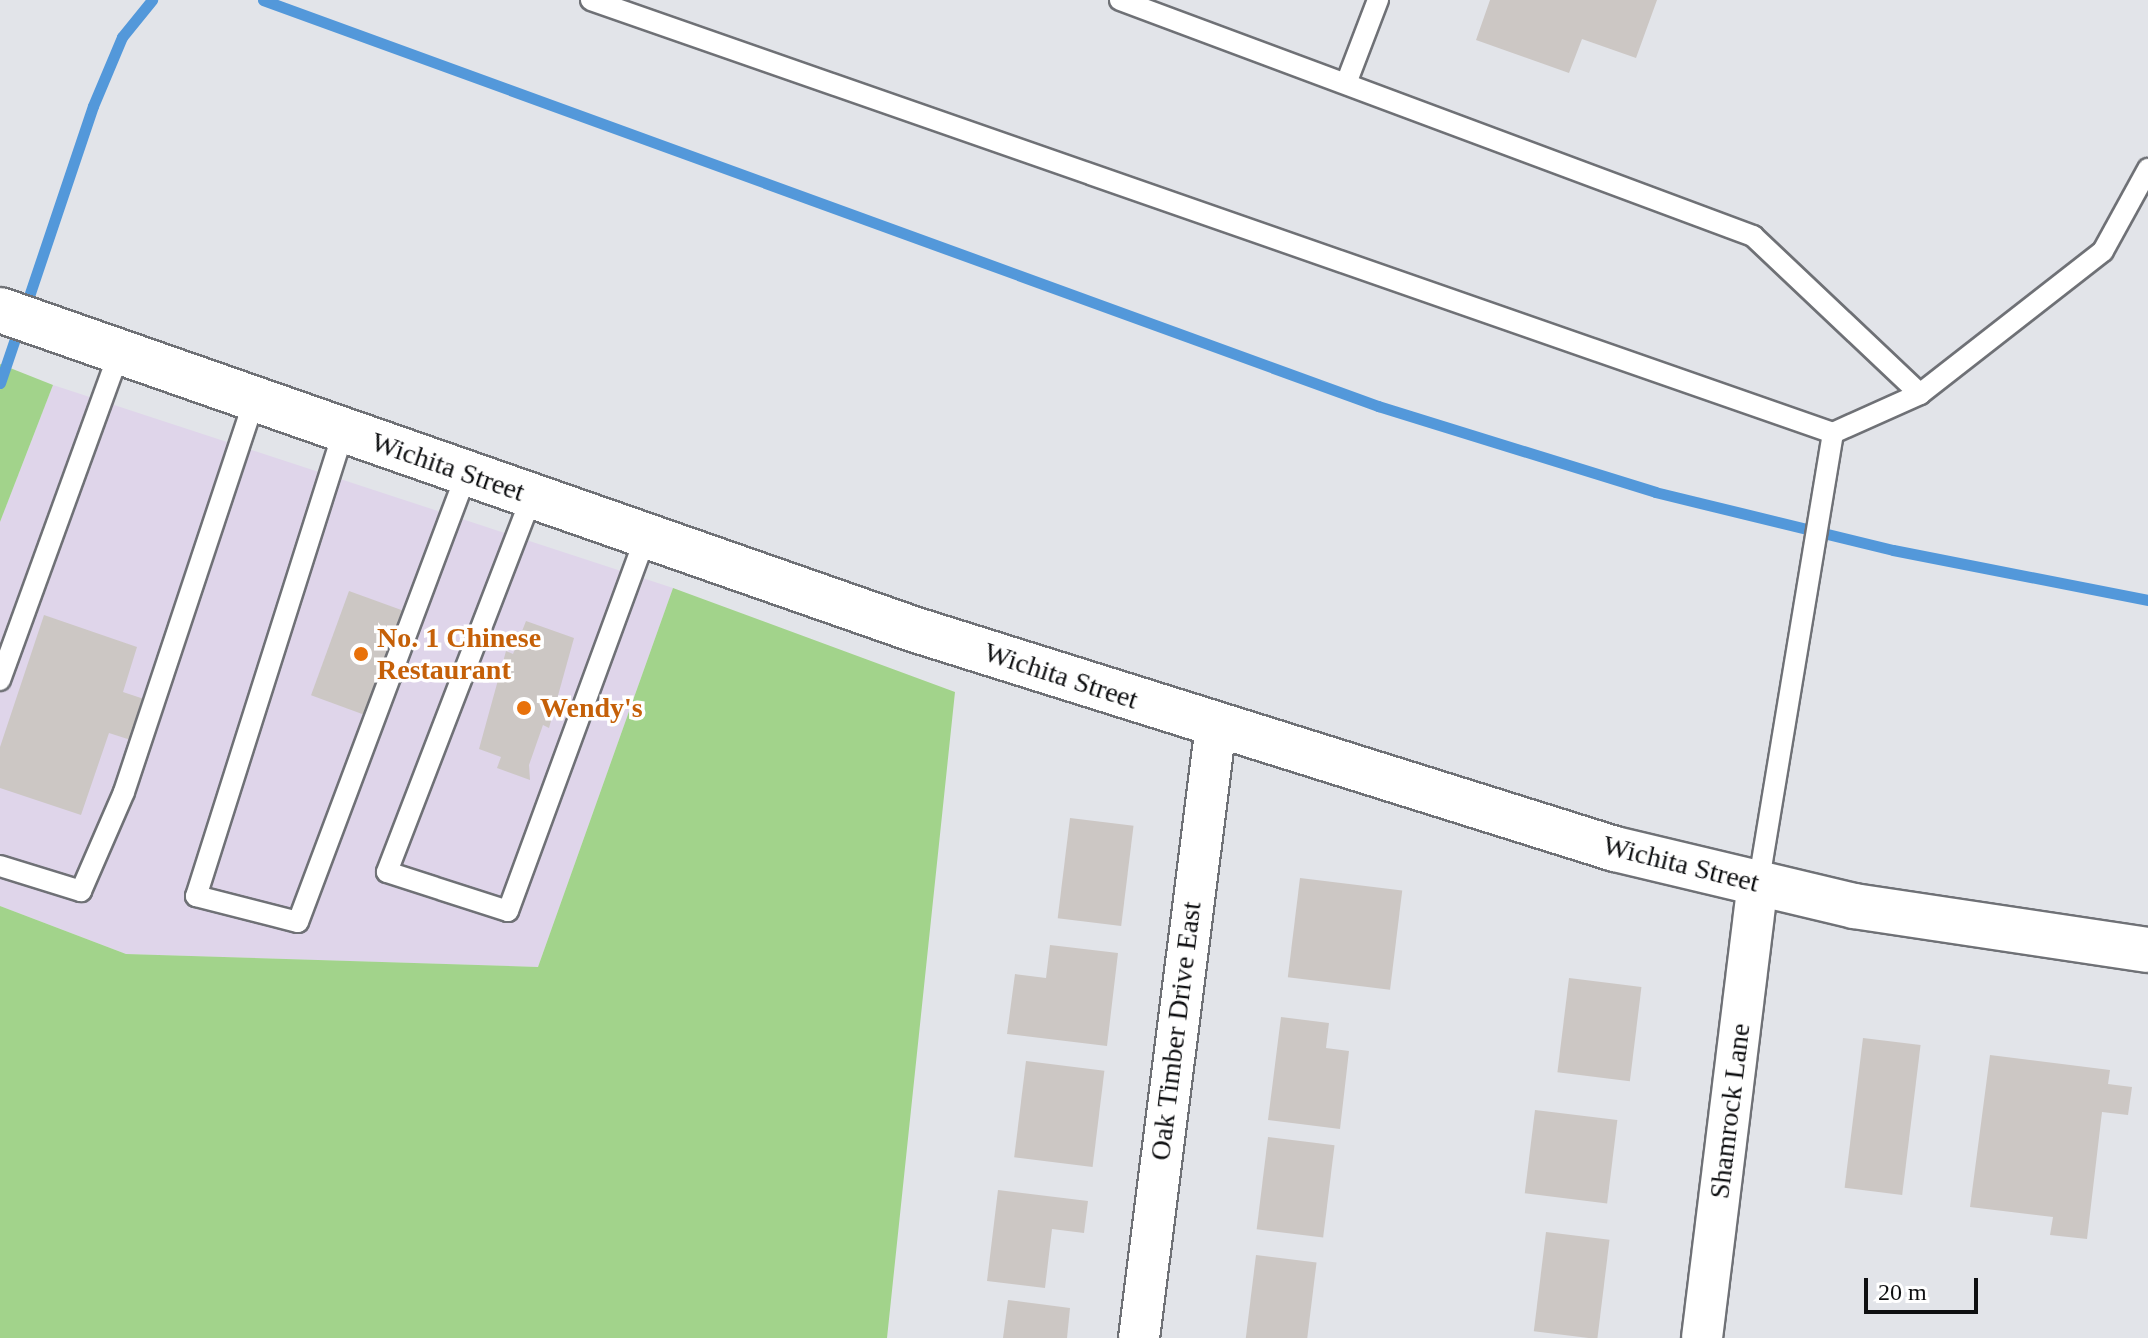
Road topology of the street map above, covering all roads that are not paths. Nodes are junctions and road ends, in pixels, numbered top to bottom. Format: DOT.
graph roads {
  1 [pos="591,0"];
  2 [pos="1120,0"];
  3 [pos="1378,0"];
  4 [pos="1347,81"];
  5 [pos="2148,169"];
  6 [pos="0,310"];
  7 [pos="120,351"];
  8 [pos="1920,394"];
  9 [pos="255,399"];
  10 [pos="344,430"];
  11 [pos="1833,433"];
  12 [pos="467,473"];
  13 [pos="532,496"];
  14 [pos="646,536"];
  15 [pos="0,680"];
  16 [pos="1216,725"];
  17 [pos="0,866"];
  18 [pos="1758,884"];
  19 [pos="2148,950"];
  20 [pos="1139,1338"];
  21 [pos="1702,1338"];
  1 -- 11 [label="lane"];
  2 -- 4 [label="lane"];
  3 -- 4 [label="lane"];
  4 -- 8 [label="lane"];
  5 -- 8 [label="lane"];
  6 -- 7 [label="main road, Wichita Street"];
  7 -- 9 [label="main road, Wichita Street"];
  7 -- 15 [label="lane"];
  8 -- 11 [label="lane"];
  9 -- 10 [label="main road, Wichita Street"];
  9 -- 17 [label="lane"];
  10 -- 12 [label="main road, Wichita Street"];
  10 -- 12 [label="lane"];
  11 -- 18 [label="lane"];
  12 -- 13 [label="main road, Wichita Street"];
  13 -- 14 [label="main road, Wichita Street"];
  13 -- 14 [label="lane"];
  14 -- 16 [label="main road, Wichita Street"];
  16 -- 18 [label="main road, Wichita Street"];
  16 -- 20 [label="street, Oak Timber Drive East"];
  18 -- 19 [label="main road, Wichita Street"];
  18 -- 21 [label="street, Shamrock Lane"];
}
